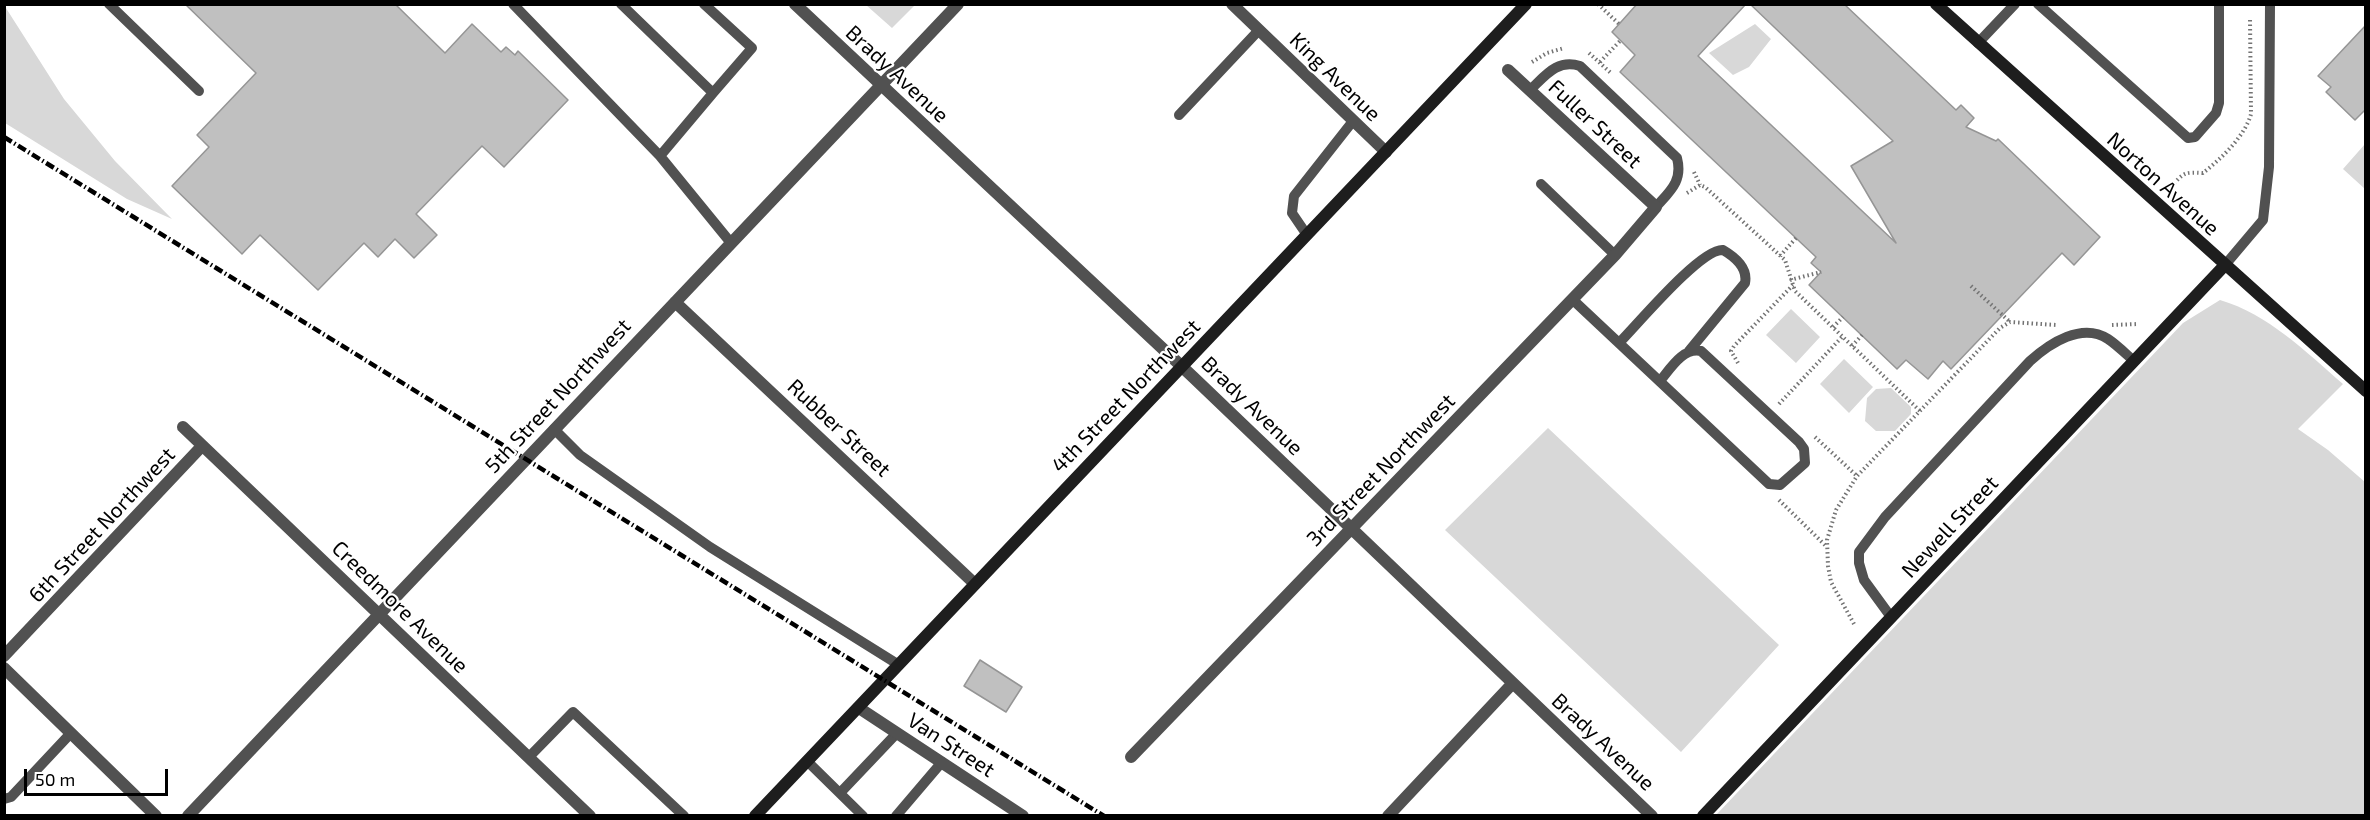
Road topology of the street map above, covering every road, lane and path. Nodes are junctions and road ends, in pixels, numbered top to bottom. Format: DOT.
graph roads {
  1 [pos="109,4"];
  2 [pos="513,4"];
  3 [pos="621,4"];
  4 [pos="704,4"];
  5 [pos="795,4"];
  6 [pos="958,4"];
  7 [pos="1232,4"];
  8 [pos="1526,4"];
  9 [pos="1598,4"];
  10 [pos="1936,4"];
  11 [pos="2014,4"];
  12 [pos="2038,4"];
  13 [pos="2219,4"];
  14 [pos="2270,4"];
  15 [pos="1619,24"];
  16 [pos="1259,30"];
  17 [pos="1620,41"];
  18 [pos="1978,43"];
  19 [pos="1600,62"];
  20 [pos="1508,70"];
  21 [pos="881,85"];
  22 [pos="1530,90"];
  23 [pos="199,91"];
  24 [pos="713,93"];
  25 [pos="1179,116"];
  26 [pos="1353,121"];
  27 [pos="1386,152"];
  28 [pos="660,156"];
  29 [pos="1541,184"];
  30 [pos="1682,198"];
  31 [pos="1656,207"];
  32 [pos="1307,235"];
  33 [pos="1796,238"];
  34 [pos="731,243"];
  35 [pos="1615,255"];
  36 [pos="1780,256"];
  37 [pos="2225,265"];
  38 [pos="1821,272"];
  39 [pos="1792,283"];
  40 [pos="1971,286"];
  41 [pos="1572,299"];
  42 [pos="675,302"];
  43 [pos="1843,317"];
  44 [pos="2010,322"];
  45 [pos="2029,325"];
  46 [pos="1833,327"];
  47 [pos="1862,335"];
  48 [pos="1842,337"];
  49 [pos="1619,343"];
  50 [pos="1852,346"];
  51 [pos="1689,351"];
  52 [pos="2134,362"];
  53 [pos="1181,366"];
  54 [pos="1743,369"];
  55 [pos="1660,381"];
  56 [pos="2366,391"];
  57 [pos="1772,396"];
  58 [pos="1779,403"];
  59 [pos="1788,411"];
  60 [pos="1920,411"];
  61 [pos="1769,414"];
  62 [pos="183,427"];
  63 [pos="554,429"];
  64 [pos="1814,436"];
  65 [pos="202,446"];
  66 [pos="1857,477"];
  67 [pos="1776,487"];
  68 [pos="1352,528"];
  69 [pos="1827,547"];
  70 [pos="975,584"];
  71 [pos="380,613"];
  72 [pos="1891,617"];
  73 [pos="1854,624"];
  74 [pos="4,656"];
  75 [pos="898,665"];
  76 [pos="4,668"];
  77 [pos="1513,683"];
  78 [pos="859,708"];
  79 [pos="71,733"];
  80 [pos="897,733"];
  81 [pos="529,757"];
  82 [pos="1131,757"];
  83 [pos="807,761"];
  84 [pos="942,762"];
  85 [pos="840,793"];
  86 [pos="4,799"];
  87 [pos="156,816"];
  88 [pos="188,816"];
  89 [pos="590,816"];
  90 [pos="684,816"];
  91 [pos="755,816"];
  92 [pos="863,816"];
  93 [pos="896,816"];
  94 [pos="1023,816"];
  95 [pos="1388,816"];
  96 [pos="1652,816"];
  97 [pos="1703,816"];
  1 -- 23 [label="lane"];
  2 -- 28 [label="lane"];
  3 -- 24 [label="lane"];
  4 -- 24 [label="lane"];
  5 -- 21 [label="street, Brady Avenue"];
  6 -- 21 [label="street, 5th Street Northwest"];
  7 -- 16 [label="street, King Avenue"];
  8 -- 27 [label="street, 4th Street Northwest"];
  9 -- 15 [label="path"];
  10 -- 18 [label="street, Norton Avenue"];
  11 -- 18 [label="lane"];
  12 -- 13 [label="lane"];
  14 -- 37 [label="lane"];
  16 -- 25 [label="lane"];
  16 -- 26 [label="street, King Avenue"];
  17 -- 19 [label="path"];
  18 -- 37 [label="street, Norton Avenue"];
  20 -- 22 [label="street, Fuller Street"];
  21 -- 34 [label="street, 5th Street Northwest"];
  21 -- 53 [label="street, Brady Avenue"];
  22 -- 31 [label="street, Fuller Street"];
  22 -- 31 [label="lane"];
  24 -- 28 [label="lane"];
  26 -- 27 [label="street, King Avenue"];
  26 -- 32 [label="lane"];
  27 -- 32 [label="street, 4th Street Northwest"];
  28 -- 34 [label="lane"];
  29 -- 35 [label="lane"];
  30 -- 36 [label="path"];
  31 -- 35 [label="street, 3rd Street Northwest"];
  32 -- 53 [label="street, 4th Street Northwest"];
  33 -- 36 [label="path"];
  34 -- 42 [label="street, 5th Street Northwest"];
  35 -- 41 [label="street, 3rd Street Northwest"];
  36 -- 39 [label="path"];
  37 -- 52 [label="street, Newell Street"];
  37 -- 56 [label="street, Norton Avenue"];
  38 -- 39 [label="path"];
  39 -- 46 [label="path"];
  39 -- 54 [label="path"];
  40 -- 44 [label="path"];
  41 -- 49 [label="lane"];
  41 -- 68 [label="street, 3rd Street Northwest"];
  42 -- 63 [label="street, 5th Street Northwest"];
  42 -- 70 [label="street, Rubber Street"];
  43 -- 46 [label="path"];
  44 -- 45 [label="path"];
  44 -- 60 [label="path"];
  46 -- 48 [label="path"];
  47 -- 50 [label="path"];
  48 -- 50 [label="path"];
  48 -- 58 [label="path"];
  49 -- 51 [label="lane"];
  49 -- 55 [label="lane"];
  50 -- 60 [label="path"];
  51 -- 55 [label="lane"];
  51 -- 61 [label="lane"];
  52 -- 72 [label="street, Newell Street"];
  52 -- 72 [label="lane"];
  53 -- 68 [label="street, Brady Avenue"];
  53 -- 70 [label="street, 4th Street Northwest"];
  55 -- 67 [label="lane"];
  57 -- 58 [label="path"];
  58 -- 59 [label="path"];
  58 -- 61 [label="path"];
  60 -- 66 [label="path"];
  61 -- 67 [label="lane"];
  62 -- 65 [label="street, Creedmore Avenue"];
  63 -- 71 [label="street, 5th Street Northwest"];
  63 -- 75 [label="lane"];
  64 -- 66 [label="path"];
  65 -- 71 [label="street, Creedmore Avenue"];
  65 -- 74 [label="street, 6th Street Northwest"];
  66 -- 69 [label="path"];
  67 -- 69 [label="path"];
  68 -- 77 [label="street, Brady Avenue"];
  68 -- 82 [label="street, 3rd Street Northwest"];
  69 -- 73 [label="path"];
  70 -- 75 [label="street, 4th Street Northwest"];
  71 -- 81 [label="street, Creedmore Avenue"];
  71 -- 88 [label="street, 5th Street Northwest"];
  72 -- 97 [label="street, Newell Street"];
  75 -- 78 [label="street, 4th Street Northwest"];
  76 -- 79 [label="street"];
  77 -- 95 [label="street"];
  77 -- 96 [label="street, Brady Avenue"];
  78 -- 80 [label="street, Van Street"];
  78 -- 83 [label="street, 4th Street Northwest"];
  79 -- 86 [label="lane"];
  79 -- 87 [label="street"];
  80 -- 84 [label="street, Van Street"];
  80 -- 85 [label="lane"];
  81 -- 89 [label="street, Creedmore Avenue"];
  81 -- 90 [label="lane"];
  83 -- 85 [label="lane"];
  83 -- 91 [label="street, 4th Street Northwest"];
  84 -- 93 [label="lane"];
  84 -- 94 [label="street, Van Street"];
  85 -- 92 [label="lane"];
}
